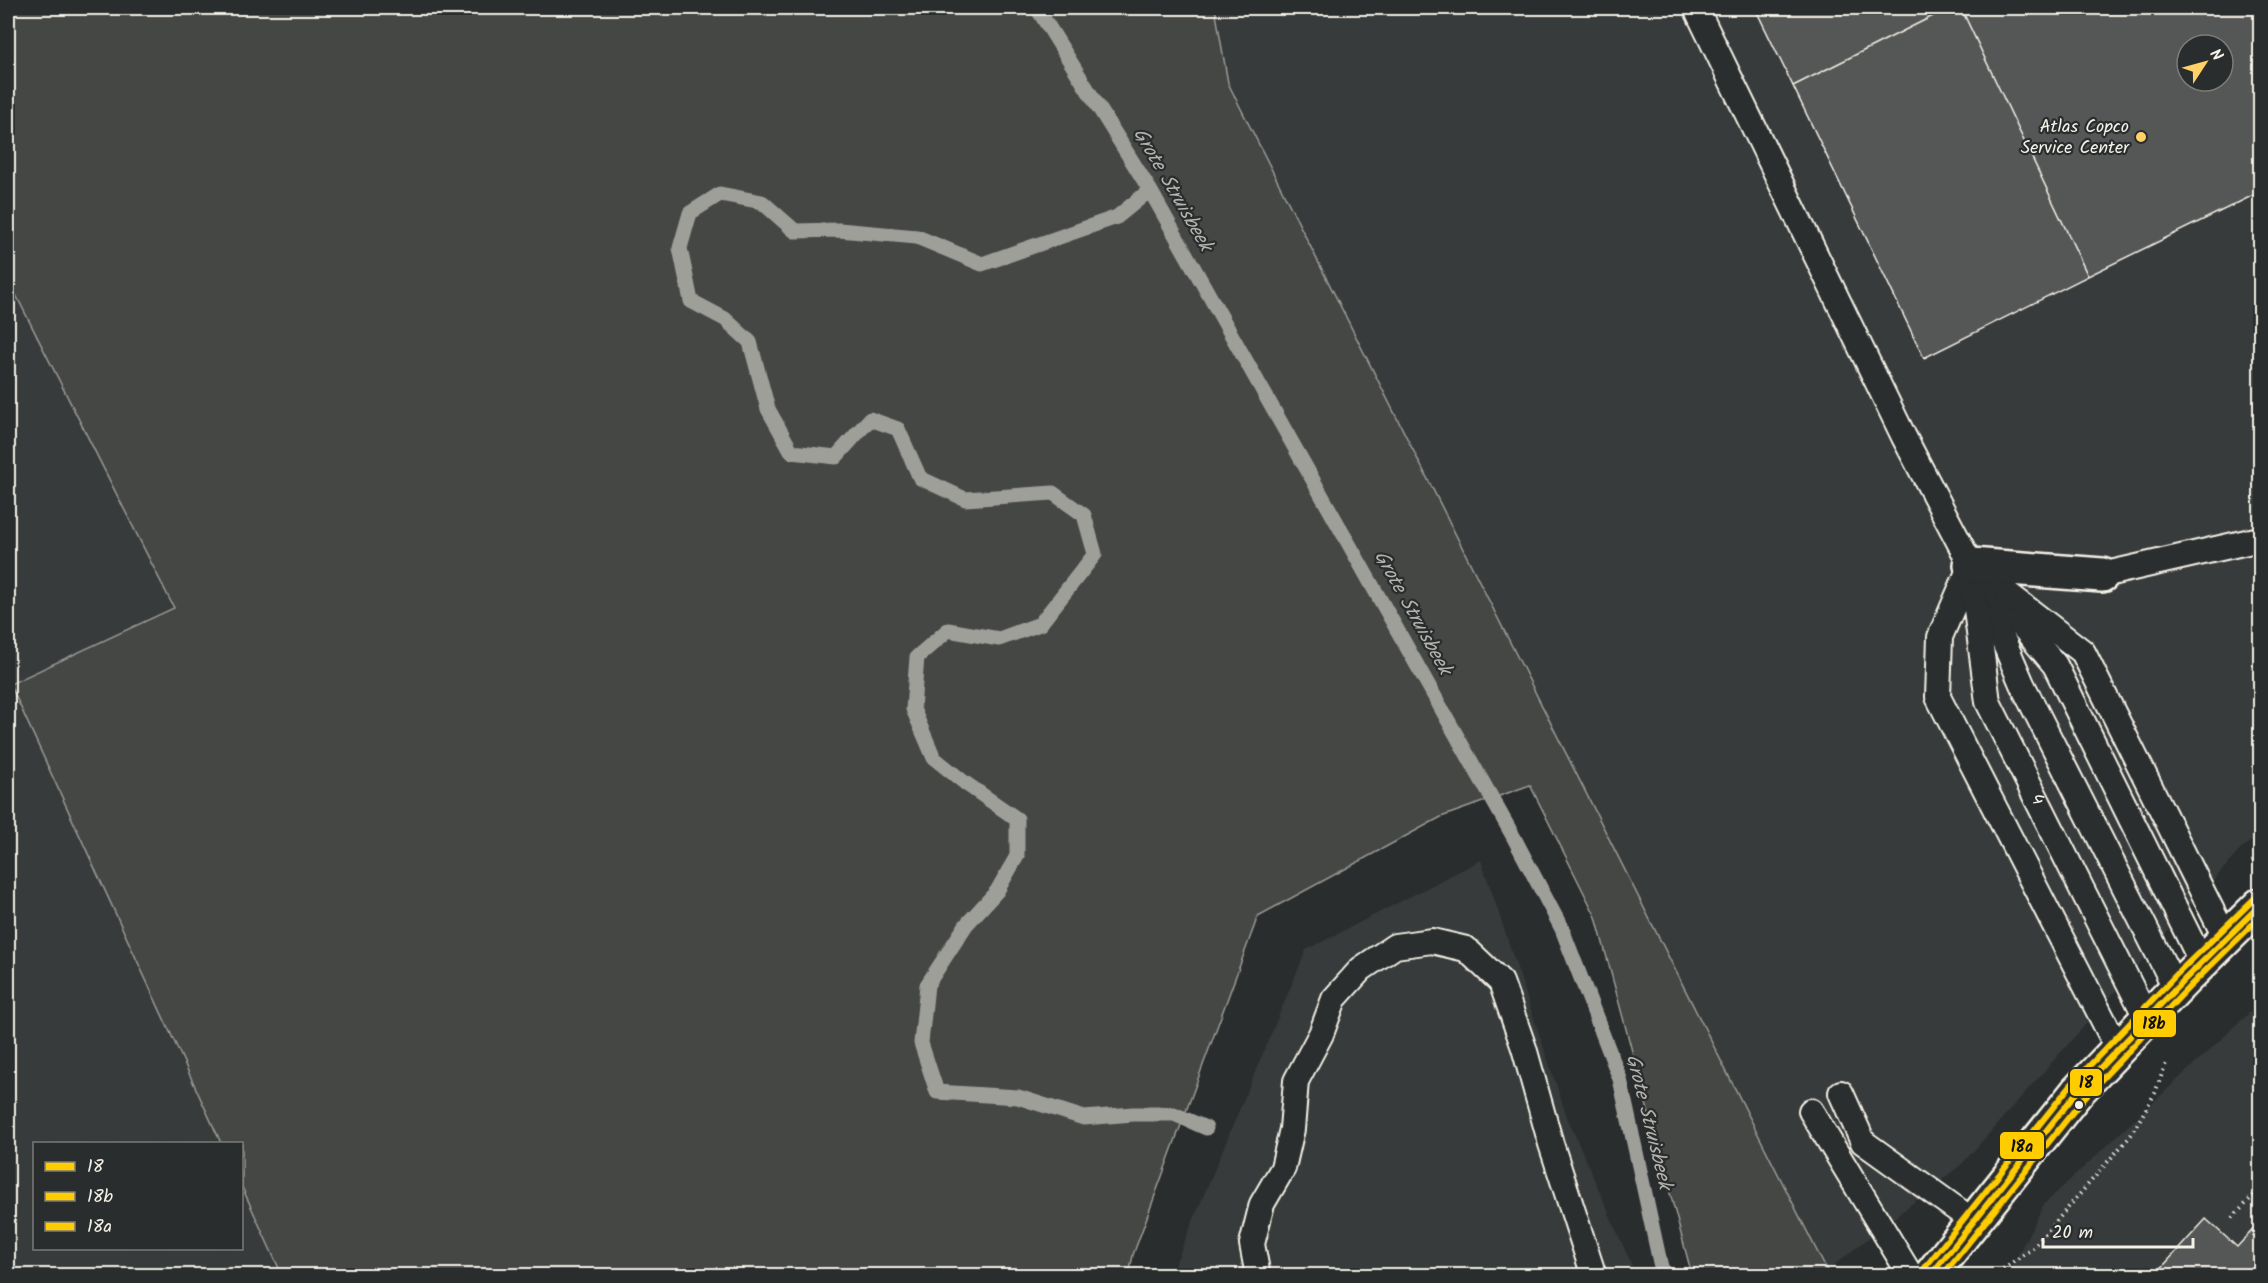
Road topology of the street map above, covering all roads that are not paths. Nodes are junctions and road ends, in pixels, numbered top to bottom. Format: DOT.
graph roads {
  1 [pos="1696,8"];
  2 [pos="2260,539"];
  3 [pos="1971,565"];
  4 [pos="2102,575"];
  5 [pos="2260,905"];
  6 [pos="2226,939"];
  7 [pos="2202,963"];
  8 [pos="2176,988"];
  9 [pos="2147,1018"];
  10 [pos="2118,1049"];
  11 [pos="1841,1093"];
  12 [pos="1811,1110"];
  13 [pos="1973,1221"];
  14 [pos="1258,1275"];
  15 [pos="1594,1275"];
  16 [pos="1911,1275"];
  17 [pos="1930,1275"];
  1 -- 3 [label="lane"];
  2 -- 4 [label="lane"];
  3 -- 4 [label="street"];
  3 -- 6 [label="lane"];
  3 -- 7 [label="lane"];
  3 -- 8 [label="lane"];
  3 -- 9 [label="lane, 4"];
  3 -- 10 [label="lane"];
  5 -- 6 [label="street"];
  6 -- 7 [label="street"];
  7 -- 8 [label="street"];
  8 -- 9 [label="street"];
  9 -- 10 [label="street"];
  10 -- 13 [label="street"];
  11 -- 13 [label="lane"];
  12 -- 16 [label="lane"];
  13 -- 17 [label="street"];
  14 -- 15 [label="lane"];
}
